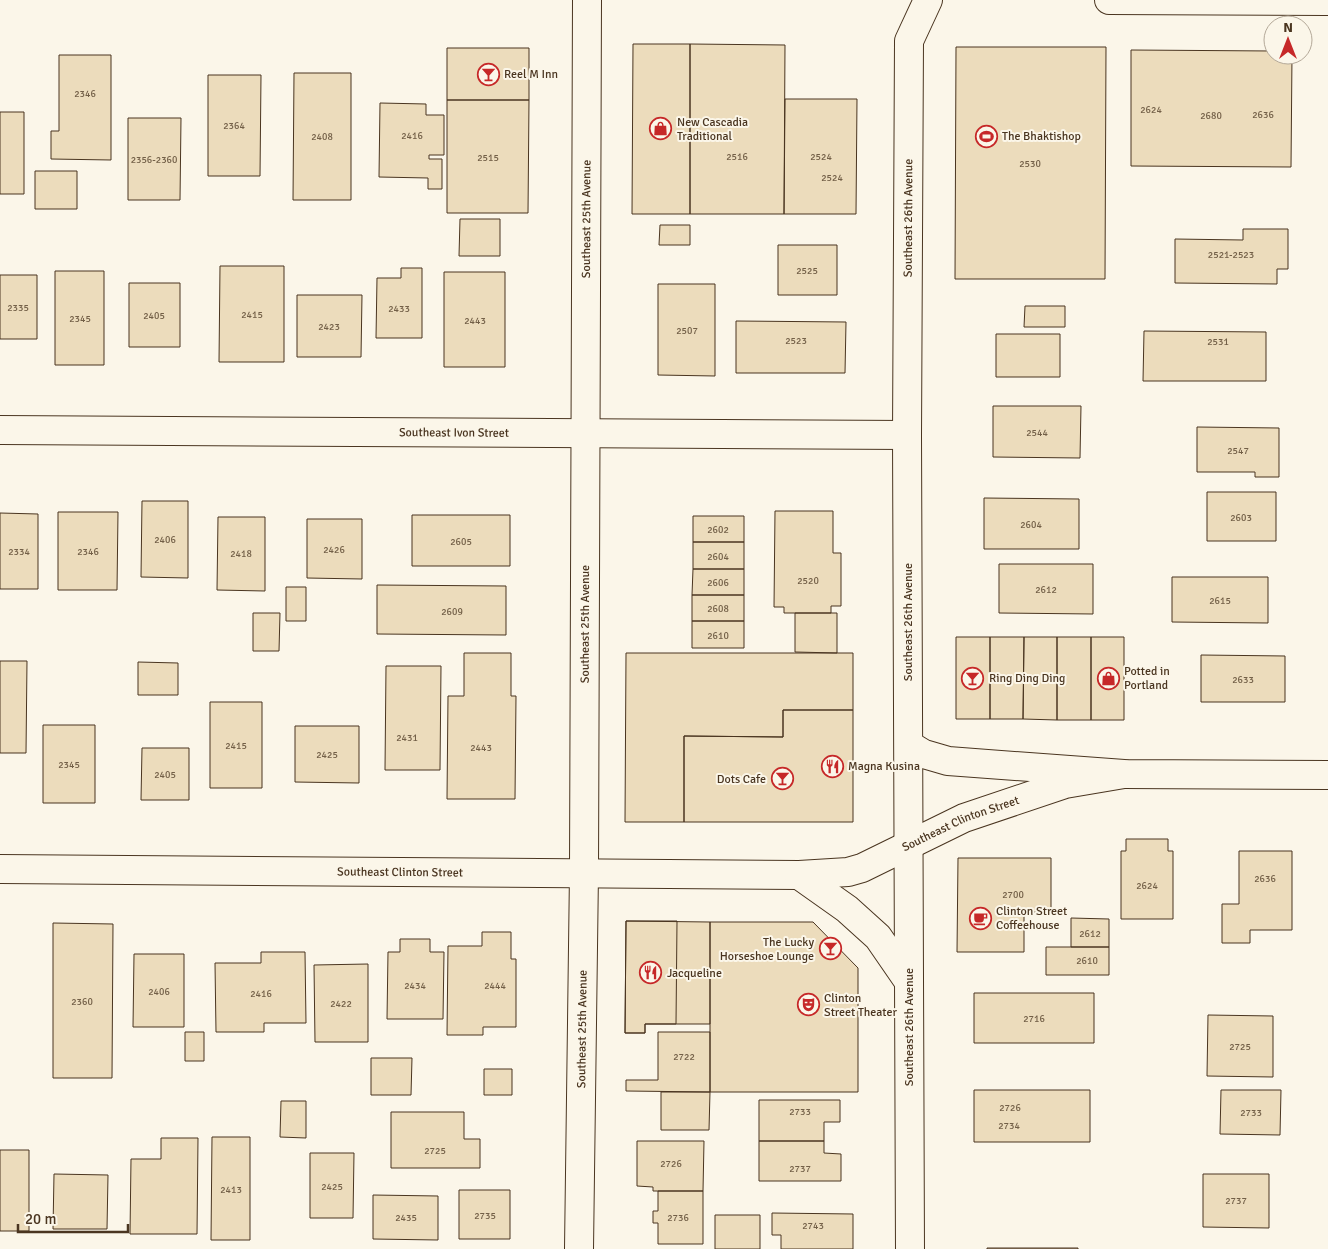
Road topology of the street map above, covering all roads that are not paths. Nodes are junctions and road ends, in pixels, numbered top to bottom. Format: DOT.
graph roads {
  1 [pos="588,0"];
  2 [pos="928,0"];
  3 [pos="1109,0"];
  4 [pos="1328,1"];
  5 [pos="0,430"];
  6 [pos="585,434"];
  7 [pos="907,435"];
  8 [pos="908,745"];
  9 [pos="1124,774"];
  10 [pos="1328,775"];
  11 [pos="909,845"];
  12 [pos="0,869"];
  13 [pos="584,872"];
  14 [pos="799,874"];
  15 [pos="909,982"];
  16 [pos="579,1249"];
  17 [pos="910,1249"];
  1 -- 6 [label="street, Southeast 25th Avenue"];
  2 -- 7 [label="street, Southeast 26th Avenue"];
  3 -- 4 [label="street"];
  5 -- 6 [label="street, Southeast Ivon Street"];
  6 -- 7 [label="street, Southeast Ivon Street"];
  6 -- 13 [label="street, Southeast 25th Avenue"];
  7 -- 8 [label="street, Southeast 26th Avenue"];
  8 -- 9 [label="street, Southeast Clinton Street"];
  8 -- 11 [label="street, Southeast 26th Avenue"];
  9 -- 10 [label="street, Southeast Clinton Street"];
  9 -- 11 [label="street, Southeast Clinton Street"];
  11 -- 14 [label="street, Southeast Clinton Street"];
  11 -- 15 [label="street, Southeast 26th Avenue"];
  12 -- 13 [label="street, Southeast Clinton Street"];
  13 -- 14 [label="street, Southeast Clinton Street"];
  13 -- 16 [label="street, Southeast 25th Avenue"];
  14 -- 15 [label="street"];
  15 -- 17 [label="street, Southeast 26th Avenue"];
}
